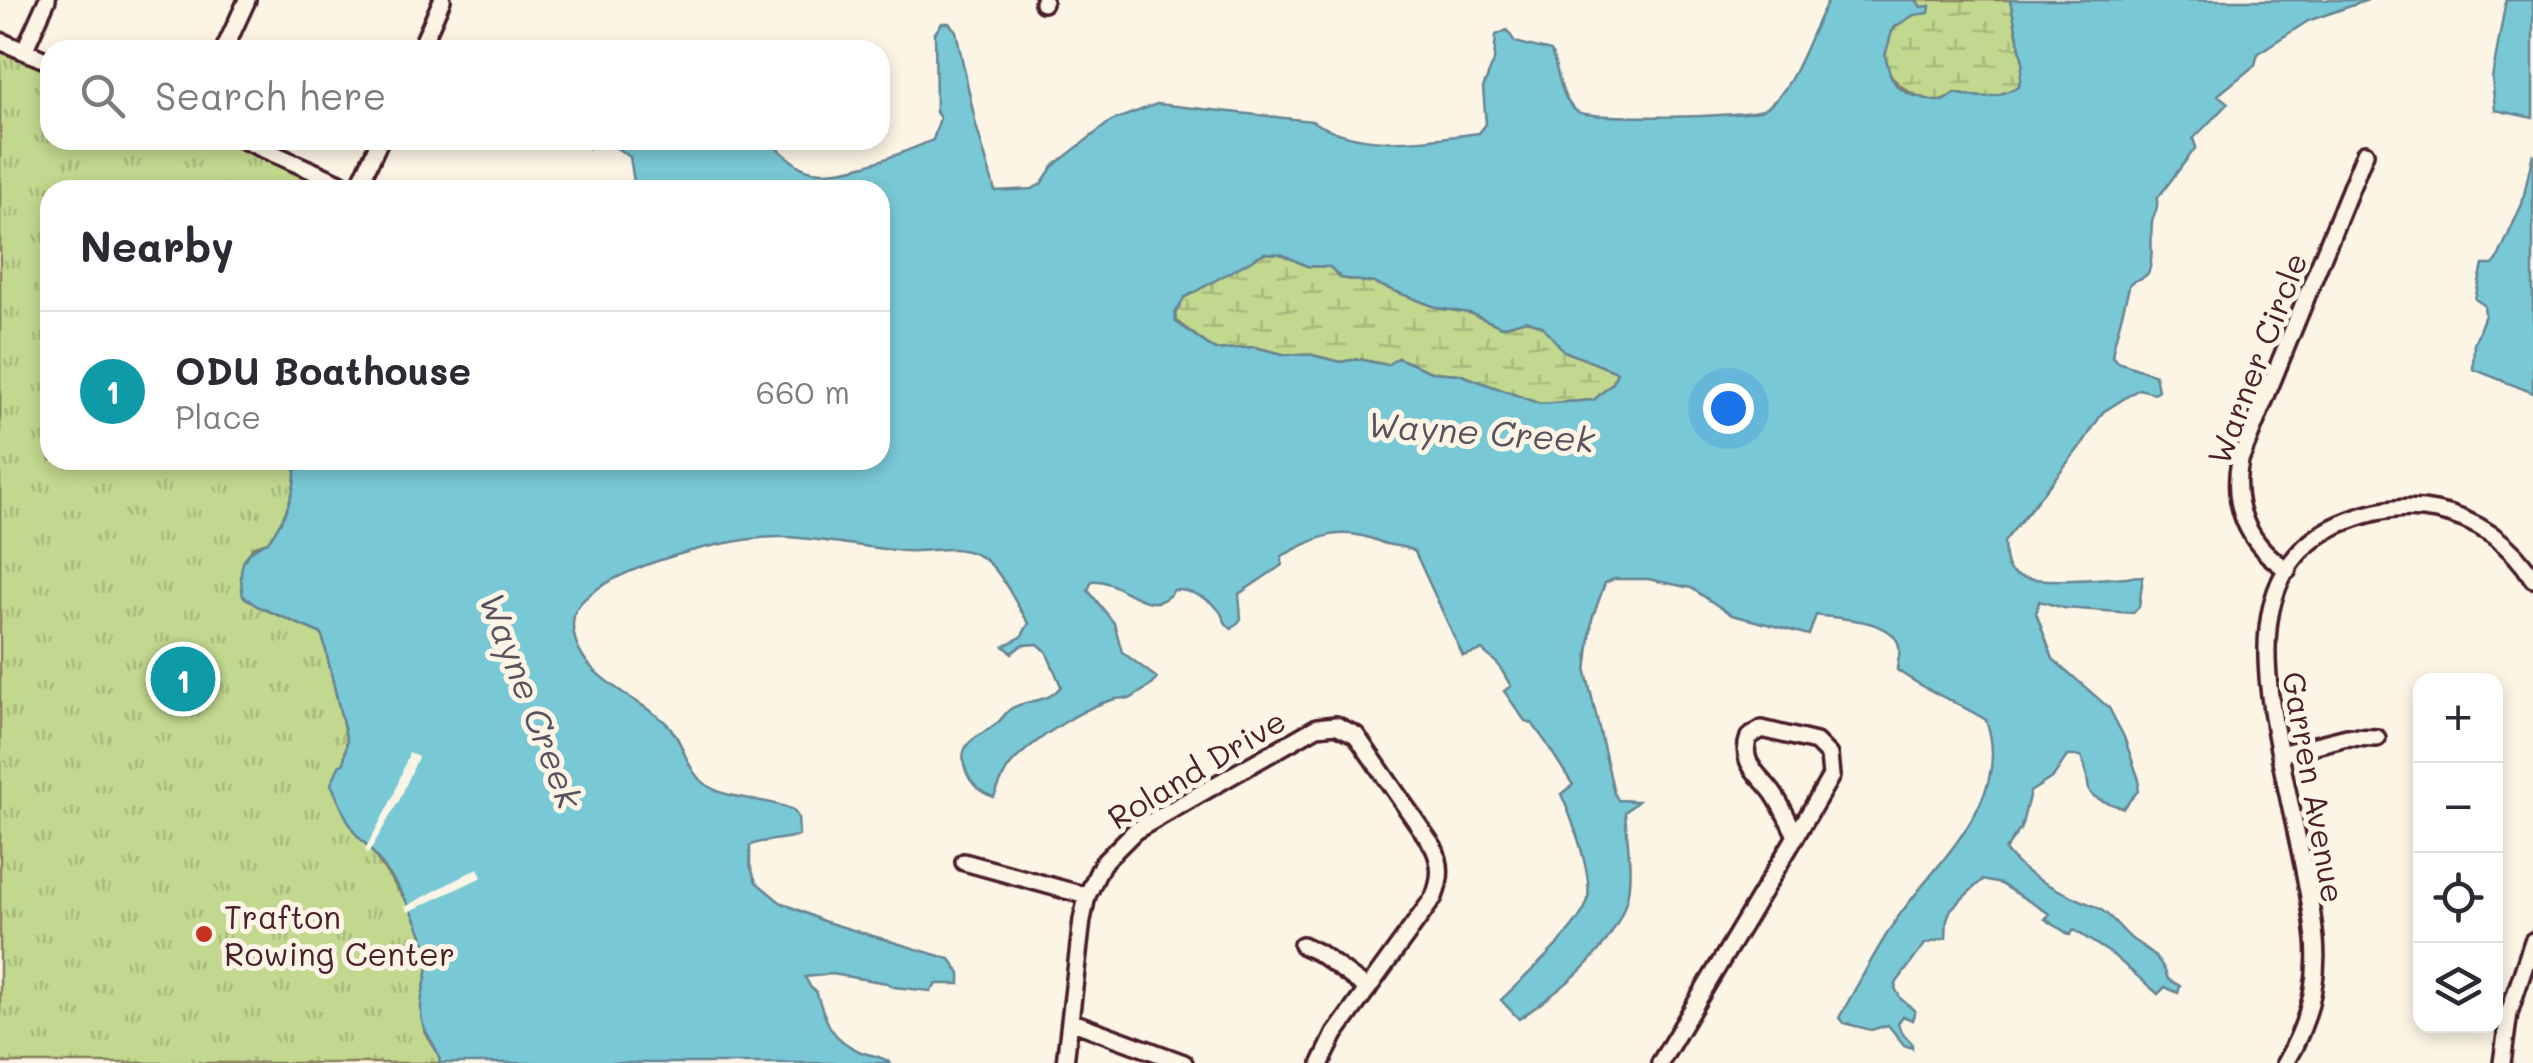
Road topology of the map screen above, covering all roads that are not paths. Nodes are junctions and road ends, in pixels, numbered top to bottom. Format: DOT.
graph roads {
  1 [pos="47,0"];
  2 [pos="247,0"];
  3 [pos="442,0"];
  4 [pos="229,40"];
  5 [pos="424,40"];
  6 [pos="0,41"];
  7 [pos="24,51"];
  8 [pos="40,58"];
  9 [pos="266,150"];
  10 [pos="375,150"];
  11 [pos="2365,153"];
  12 [pos="334,180"];
  13 [pos="362,180"];
  14 [pos="2288,570"];
  15 [pos="2533,579"];
  16 [pos="2377,738"];
  17 [pos="2280,754"];
  18 [pos="1796,836"];
  19 [pos="964,862"];
  20 [pos="1088,896"];
  21 [pos="2533,941"];
  22 [pos="1302,945"];
  23 [pos="1368,989"];
  24 [pos="1070,1021"];
  25 [pos="1065,1063"];
  26 [pos="1184,1063"];
  27 [pos="1320,1063"];
  28 [pos="1660,1063"];
  29 [pos="2284,1063"];
  30 [pos="2502,1063"];
  1 -- 7 [label="street"];
  2 -- 4 [label="street"];
  3 -- 5 [label="street"];
  6 -- 7 [label="street"];
  7 -- 8 [label="street"];
  9 -- 12 [label="street"];
  10 -- 13 [label="street"];
  11 -- 14 [label="street, Warner Circle"];
  14 -- 15 [label="street, Garren Avenue"];
  14 -- 17 [label="street, Garren Avenue"];
  16 -- 17 [label="street"];
  17 -- 29 [label="street, Garren Avenue"];
  18 -- 18 [label="street"];
  18 -- 28 [label="street"];
  19 -- 20 [label="street"];
  20 -- 23 [label="street, Roland Drive"];
  20 -- 24 [label="street, Roland Drive"];
  21 -- 30 [label="street"];
  22 -- 23 [label="street"];
  23 -- 27 [label="street"];
  24 -- 25 [label="street, Roland Drive"];
  24 -- 26 [label="street"];
}
